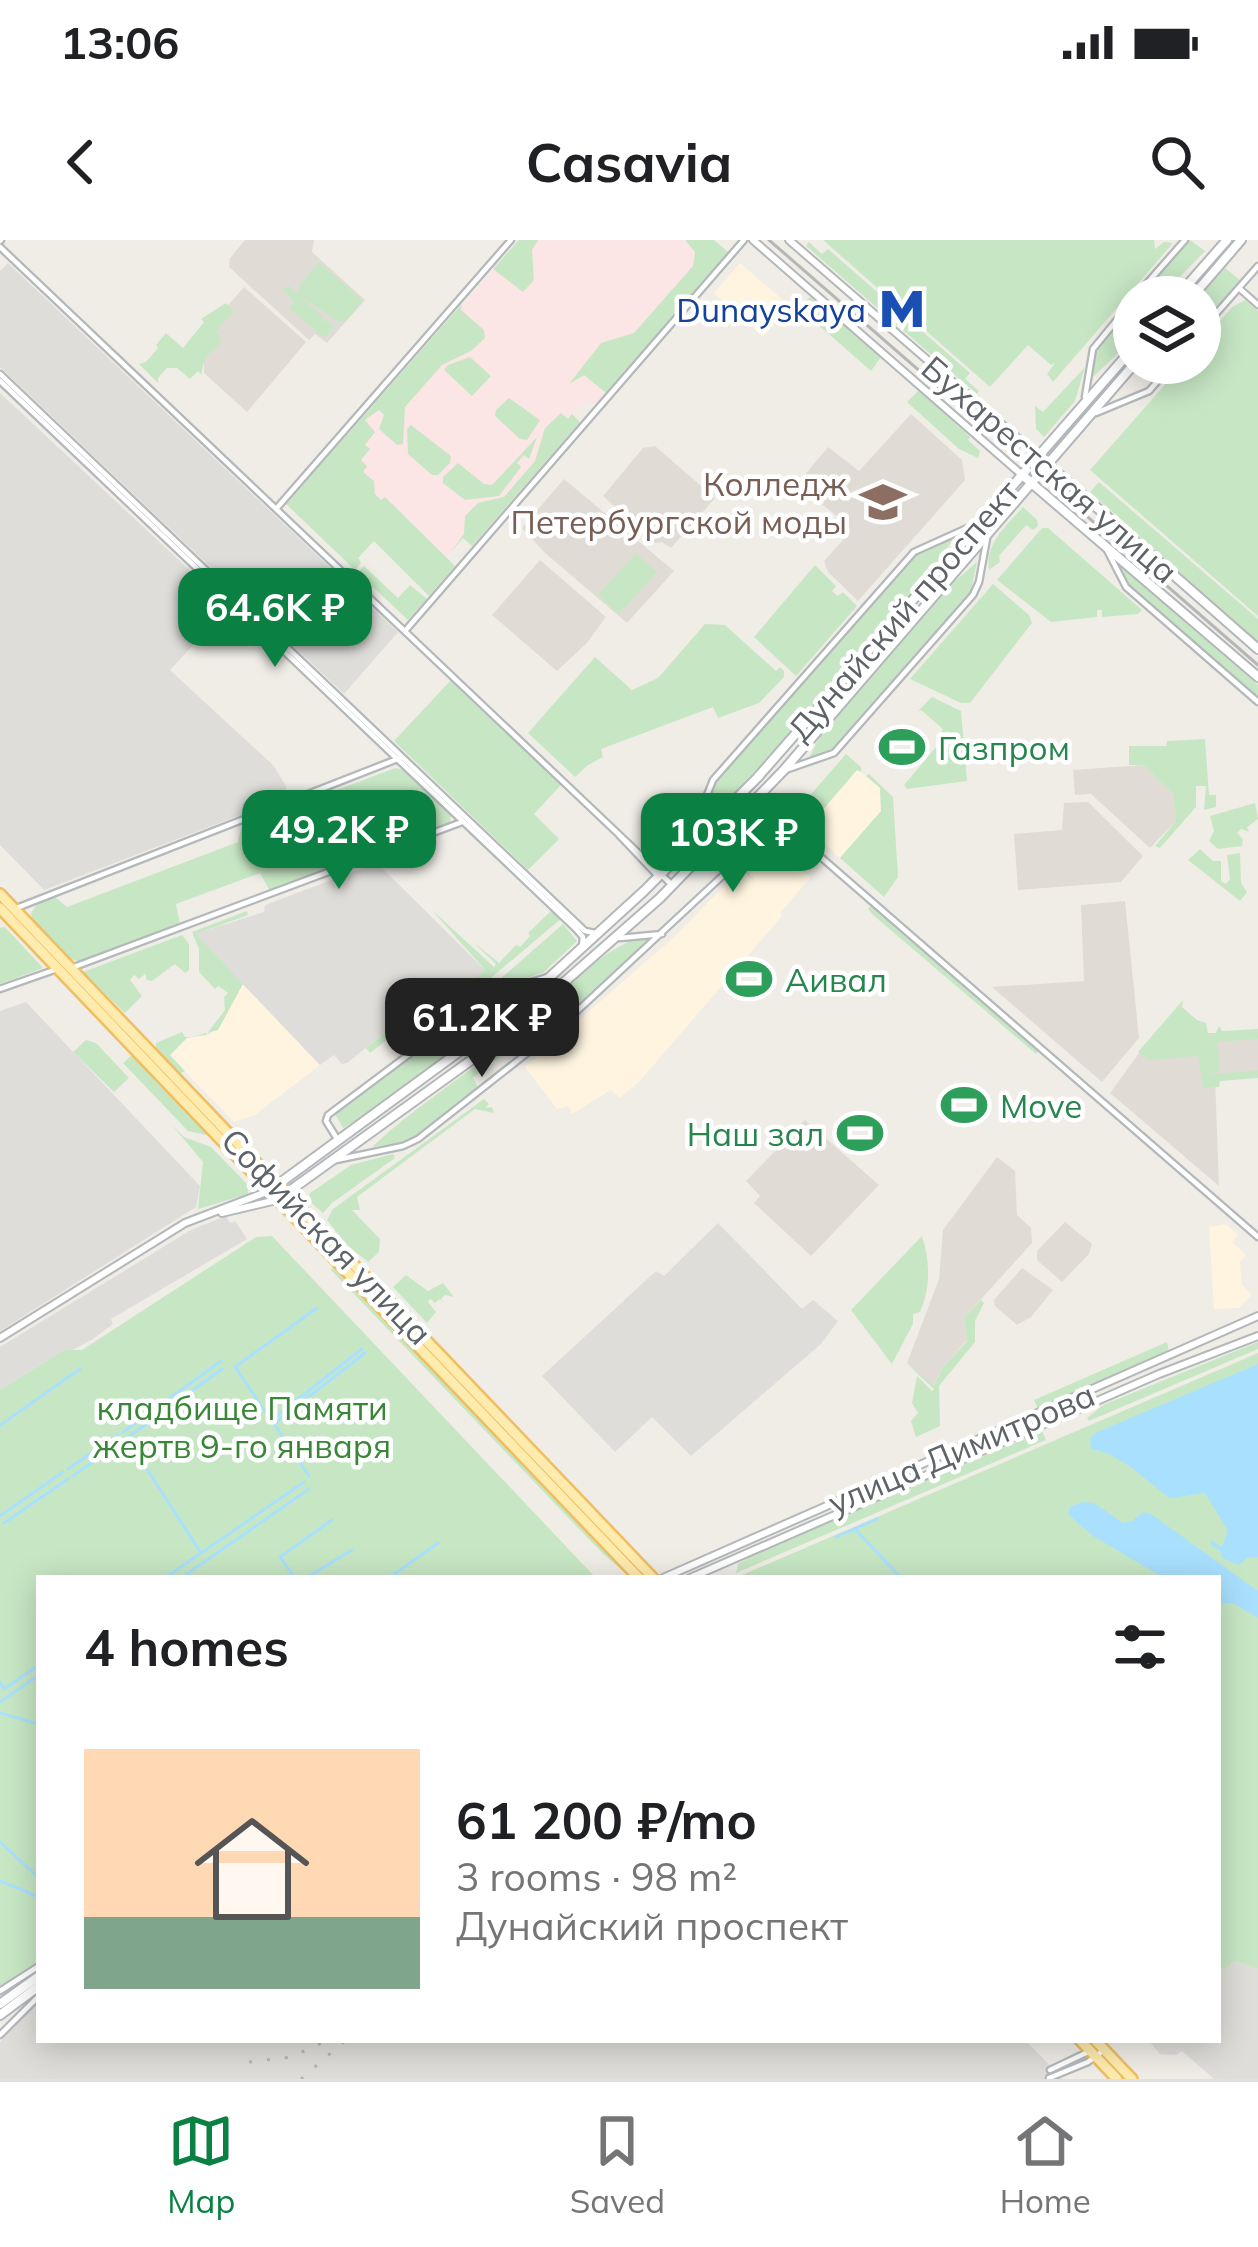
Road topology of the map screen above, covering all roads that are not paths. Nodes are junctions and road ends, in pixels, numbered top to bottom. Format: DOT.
graph roads {
  1 [pos="511,240"];
  2 [pos="748,240"];
  3 [pos="789,240"];
  4 [pos="1183,240"];
  5 [pos="1227,240"];
  6 [pos="1241,240"];
  7 [pos="0,243"];
  8 [pos="1258,266"];
  9 [pos="1153,276"];
  10 [pos="1195,276"];
  11 [pos="1210,276"];
  12 [pos="1238,288"];
  13 [pos="1258,305"];
  14 [pos="1221,308"];
  15 [pos="1113,325"];
  16 [pos="1113,370"];
  17 [pos="0,377"];
  18 [pos="1117,384"];
  19 [pos="1155,384"];
  20 [pos="1085,401"];
  21 [pos="1091,415"];
  22 [pos="1037,455"];
  23 [pos="1048,465"];
  24 [pos="1021,474"];
  25 [pos="1033,483"];
  26 [pos="276,509"];
  27 [pos="976,524"];
  28 [pos="988,536"];
  29 [pos="1104,545"];
  30 [pos="405,631"];
  31 [pos="1258,649"];
  32 [pos="1258,677"];
  33 [pos="1258,702"];
  34 [pos="400,758"];
  35 [pos="783,771"];
  36 [pos="764,791"];
  37 [pos="748,808"];
  38 [pos="769,812"];
  39 [pos="465,820"];
  40 [pos="734,823"];
  41 [pos="686,849"];
  42 [pos="661,875"];
  43 [pos="672,886"];
  44 [pos="0,893"];
  45 [pos="5,912"];
  46 [pos="600,932"];
  47 [pos="658,936"];
  48 [pos="614,938"];
  49 [pos="582,949"];
  50 [pos="57,968"];
  51 [pos="71,968"];
  52 [pos="552,976"];
  53 [pos="0,989"];
  54 [pos="340,1142"];
  55 [pos="336,1160"];
  56 [pos="277,1192"];
  57 [pos="1258,1237"];
  58 [pos="1258,1316"];
  59 [pos="1258,1336"];
  60 [pos="0,1338"];
  61 [pos="636,1575"];
  62 [pos="650,1575"];
  63 [pos="670,1575"];
  64 [pos="697,1575"];
  65 [pos="36,1968"];
  66 [pos="36,1978"];
  67 [pos="36,1988"];
  68 [pos="0,1991"];
  69 [pos="36,1999"];
  70 [pos="0,2004"];
  71 [pos="0,2015"];
  72 [pos="0,2035"];
  73 [pos="1097,2050"];
  74 [pos="1050,2074"];
  75 [pos="1117,2079"];
  76 [pos="1132,2079"];
  1 -- 26 [label="street"];
  2 -- 24 [label="street, Бухарестская улица"];
  2 -- 30 [label="street"];
  3 -- 22 [label="street, Бухарестская улица"];
  4 -- 9 [label="street, Дунайский проспект"];
  5 -- 10 [label="main road"];
  6 -- 11 [label="main road"];
  7 -- 26 [label="street"];
  8 -- 12 [label="street"];
  12 -- 13 [label="street"];
  12 -- 14 [label="street"];
  15 -- 20 [label="street, Дунайский проспект"];
  16 -- 20 [label="main road, Дунайский проспект"];
  17 -- 34 [label="street"];
  18 -- 21 [label="main road, Дунайский проспект"];
  19 -- 21 [label="street, Дунайский проспект"];
  20 -- 22 [label="main road, Дунайский проспект"];
  21 -- 23 [label="main road, Дунайский проспект"];
  22 -- 23 [label="main road, Бухарестская улица"];
  22 -- 24 [label="main road, Дунайский проспект"];
  23 -- 25 [label="main road, Дунайский проспект"];
  23 -- 31 [label="main road, Бухарестская улица"];
  24 -- 25 [label="main road, Бухарестская улица"];
  24 -- 27 [label="main road, Дунайский проспект"];
  25 -- 28 [label="main road, Дунайский проспект"];
  25 -- 29 [label="main road, Бухарестская улица"];
  26 -- 30 [label="street"];
  27 -- 41 [label="main road, Дунайский проспект"];
  27 -- 41 [label="street"];
  28 -- 35 [label="main road, Дунайский проспект"];
  28 -- 35 [label="street"];
  29 -- 32 [label="main road, Бухарестская улица"];
  29 -- 33 [label="street"];
  30 -- 42 [label="street"];
  34 -- 39 [label="street"];
  34 -- 45 [label="street"];
  35 -- 36 [label="main road, Дунайский проспект"];
  36 -- 37 [label="main road, Дунайский проспект"];
  36 -- 38 [label="street"];
  37 -- 38 [label="street"];
  37 -- 40 [label="main road, Дунайский проспект"];
  38 -- 57 [label="street"];
  39 -- 46 [label="street"];
  39 -- 49 [label="street"];
  39 -- 51 [label="street"];
  40 -- 43 [label="main road, Дунайский проспект"];
  40 -- 47 [label="street"];
  41 -- 42 [label="main road, Дунайский проспект"];
  42 -- 43 [label="street"];
  42 -- 46 [label="main road, Дунайский проспект"];
  43 -- 48 [label="main road, Дунайский проспект"];
  44 -- 45 [label="main road, Софийская улица"];
  45 -- 50 [label="main road, Софийская улица"];
  45 -- 51 [label="main road, Софийская улица"];
  46 -- 49 [label="main road, Дунайский проспект"];
  47 -- 48 [label="street"];
  47 -- 55 [label="street"];
  48 -- 55 [label="main road, Дунайский проспект"];
  49 -- 52 [label="main road, Дунайский проспект"];
  50 -- 53 [label="street"];
  50 -- 56 [label="main road, Софийская улица"];
  51 -- 56 [label="main road, Софийская улица"];
  52 -- 54 [label="main road, Дунайский проспект"];
  52 -- 54 [label="street"];
  54 -- 56 [label="main road, Дунайский проспект"];
  55 -- 56 [label="main road, Дунайский проспект"];
  56 -- 60 [label="street"];
  56 -- 61 [label="main road, Софийская улица"];
  56 -- 62 [label="main road, Софийская улица"];
  58 -- 63 [label="street, улица Димитрова"];
  59 -- 64 [label="street, улица Димитрова"];
  65 -- 68 [label="street"];
  66 -- 70 [label="main road"];
  67 -- 71 [label="main road"];
  69 -- 72 [label="street"];
  73 -- 74 [label="street"];
  73 -- 75 [label="main road"];
  73 -- 76 [label="main road"];
}
